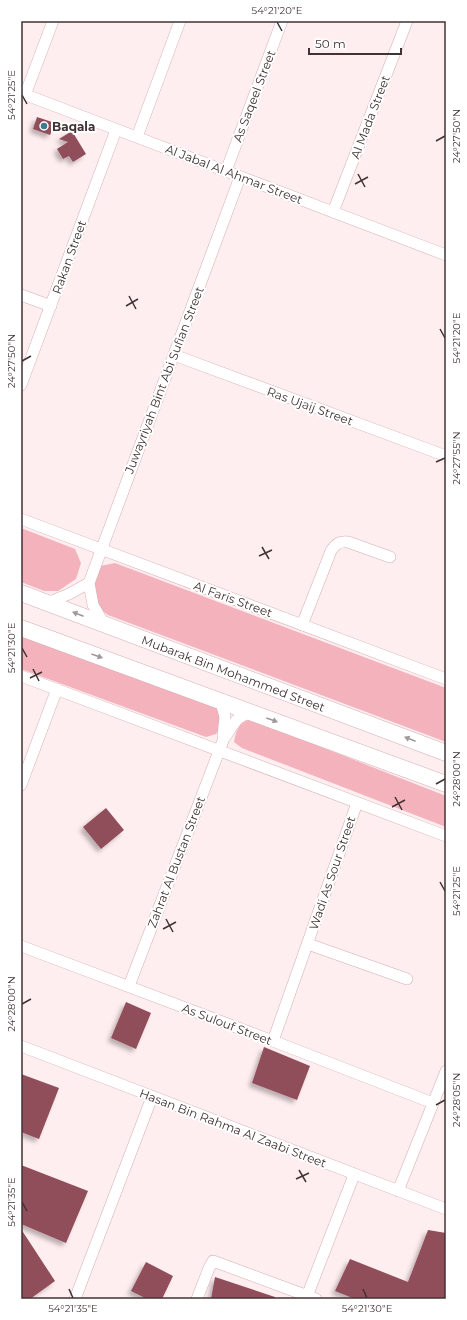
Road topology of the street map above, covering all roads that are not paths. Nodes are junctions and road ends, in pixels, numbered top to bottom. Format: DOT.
graph roads {
  1 [pos="53,21"];
  2 [pos="180,21"];
  3 [pos="282,21"];
  4 [pos="408,21"];
  5 [pos="23,94"];
  6 [pos="116,130"];
  7 [pos="137,138"];
  8 [pos="226,171"];
  9 [pos="240,177"];
  10 [pos="333,212"];
  11 [pos="446,255"];
  12 [pos="21,295"];
  13 [pos="51,306"];
  14 [pos="174,355"];
  15 [pos="21,385"];
  16 [pos="446,456"];
  17 [pos="21,519"];
  18 [pos="101,550"];
  19 [pos="390,557"];
  20 [pos="88,583"];
  21 [pos="21,593"];
  22 [pos="47,603"];
  23 [pos="104,624"];
  24 [pos="302,624"];
  25 [pos="21,628"];
  26 [pos="21,676"];
  27 [pos="446,679"];
  28 [pos="57,689"];
  29 [pos="221,702"];
  30 [pos="250,713"];
  31 [pos="224,738"];
  32 [pos="218,751"];
  33 [pos="446,753"];
  34 [pos="446,784"];
  35 [pos="21,785"];
  36 [pos="357,803"];
  37 [pos="446,836"];
  38 [pos="308,944"];
  39 [pos="21,946"];
  40 [pos="407,979"];
  41 [pos="129,986"];
  42 [pos="273,1041"];
  43 [pos="21,1046"];
  44 [pos="446,1071"];
  45 [pos="152,1097"];
  46 [pos="433,1103"];
  47 [pos="354,1175"];
  48 [pos="398,1191"];
  49 [pos="446,1209"];
  50 [pos="310,1298"];
  51 [pos="75,1299"];
  52 [pos="197,1299"];
  1 -- 5 [label="street"];
  2 -- 7 [label="street"];
  3 -- 8 [label="street, As Saqeel Street"];
  4 -- 10 [label="street, Al Mada Street"];
  5 -- 6 [label="street, Al Jabal Al Ahmar Street"];
  6 -- 7 [label="street, Al Jabal Al Ahmar Street"];
  6 -- 13 [label="street, Rakan Street"];
  7 -- 8 [label="street, Al Jabal Al Ahmar Street"];
  8 -- 9 [label="street, Al Jabal Al Ahmar Street"];
  9 -- 10 [label="street, Al Jabal Al Ahmar Street"];
  9 -- 14 [label="street, Juwayriyah Bint Abi Sufian Street"];
  10 -- 11 [label="street, Al Jabal Al Ahmar Street"];
  12 -- 13 [label="street"];
  13 -- 15 [label="street, Rakan Street"];
  14 -- 16 [label="street, Ras Ujaij Street"];
  14 -- 18 [label="street, Juwayriyah Bint Abi Sufian Street"];
  17 -- 18 [label="street, Al Faris Street"];
  18 -- 20 [label="street, Juwayriyah Bint Abi Sufian Street"];
  18 -- 24 [label="street, Al Faris Street"];
  19 -- 24 [label="street"];
  20 -- 22 [label="street"];
  20 -- 23 [label="street"];
  21 -- 22 [label="main road, Mubarak Bin Mohammed Street"];
  23 -- 22 [label="main road, Mubarak Bin Mohammed Street, one-way"];
  33 -- 23 [label="main road, Mubarak Bin Mohammed Street, one-way"];
  24 -- 27 [label="street, Al Faris Street"];
  25 -- 29 [label="main road, one-way"];
  26 -- 28 [label="street"];
  28 -- 32 [label="street"];
  28 -- 35 [label="street"];
  29 -- 30 [label="main road"];
  29 -- 31 [label="street, Zahrat Al Bustan Street"];
  30 -- 31 [label="street, Zahrat Al Bustan Street"];
  30 -- 34 [label="main road, one-way"];
  31 -- 32 [label="street, Zahrat Al Bustan Street"];
  32 -- 36 [label="street"];
  32 -- 41 [label="street, Zahrat Al Bustan Street"];
  36 -- 37 [label="street"];
  36 -- 38 [label="street, Wadi As Sour Street"];
  38 -- 40 [label="street, Wadi As Sour Street"];
  38 -- 42 [label="street, Wadi As Sour Street"];
  39 -- 41 [label="street, As Sulouf Street"];
  41 -- 42 [label="street, As Sulouf Street"];
  42 -- 46 [label="street, As Sulouf Street"];
  43 -- 45 [label="street, Hasan Bin Rahma Al Zaabi Street"];
  44 -- 46 [label="street"];
  45 -- 47 [label="street, Hasan Bin Rahma Al Zaabi Street"];
  45 -- 51 [label="street"];
  46 -- 48 [label="street"];
  47 -- 48 [label="street, Hasan Bin Rahma Al Zaabi Street"];
  47 -- 50 [label="street"];
  48 -- 49 [label="street, Hasan Bin Rahma Al Zaabi Street"];
  50 -- 52 [label="street"];
}
